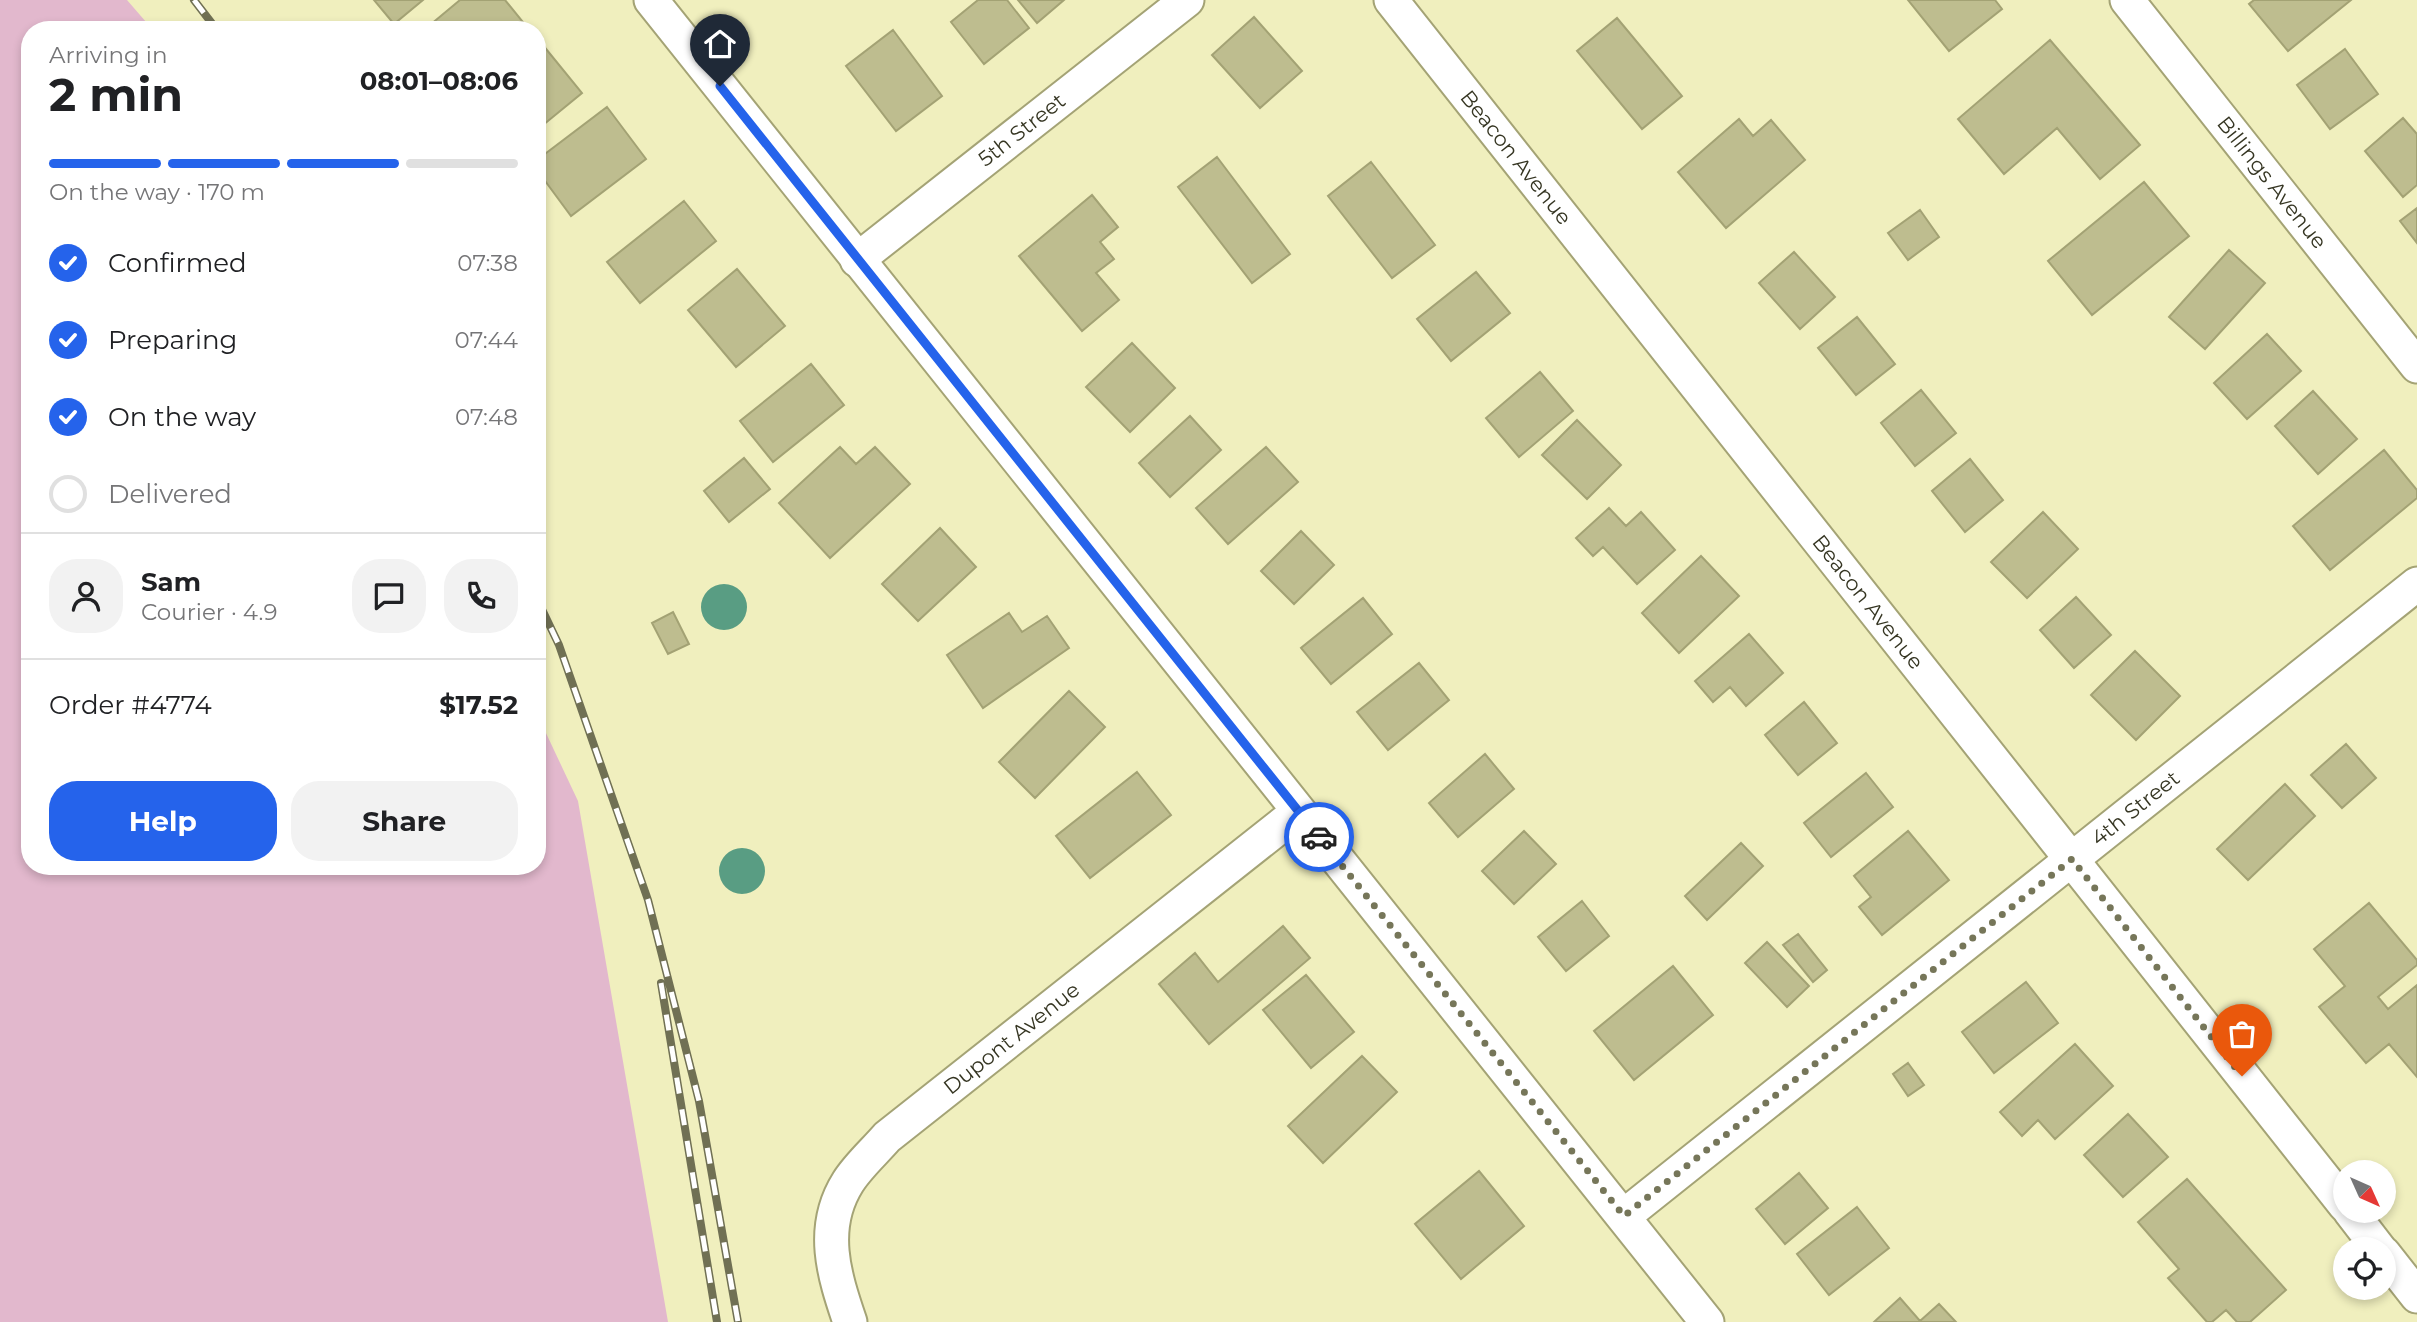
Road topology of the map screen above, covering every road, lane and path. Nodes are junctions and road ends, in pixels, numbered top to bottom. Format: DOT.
graph roads {
  1 [pos="651,0"];
  2 [pos="1187,0"];
  3 [pos="1391,0"];
  4 [pos="2127,0"];
  5 [pos="858,260"];
  6 [pos="2417,366"];
  7 [pos="2417,584"];
  8 [pos="1298,812"];
  9 [pos="2072,859"];
  10 [pos="2333,1190"];
  11 [pos="1624,1216"];
  12 [pos="2359,1223"];
  13 [pos="2370,1237"];
  14 [pos="2396,1269"];
  15 [pos="2417,1296"];
  16 [pos="850,1322"];
  17 [pos="1707,1322"];
  1 -- 5 [label="street"];
  2 -- 5 [label="street, 5th Street"];
  3 -- 9 [label="street, Beacon Avenue"];
  4 -- 6 [label="street, Billings Avenue"];
  5 -- 8 [label="street"];
  7 -- 9 [label="street, 4th Street"];
  8 -- 11 [label="street"];
  8 -- 16 [label="street, Dupont Avenue"];
  9 -- 10 [label="street, Beacon Avenue"];
  9 -- 11 [label="street, 4th Street"];
  11 -- 17 [label="street"];
  12 -- 13 [label="street"];
  14 -- 15 [label="street"];
}
